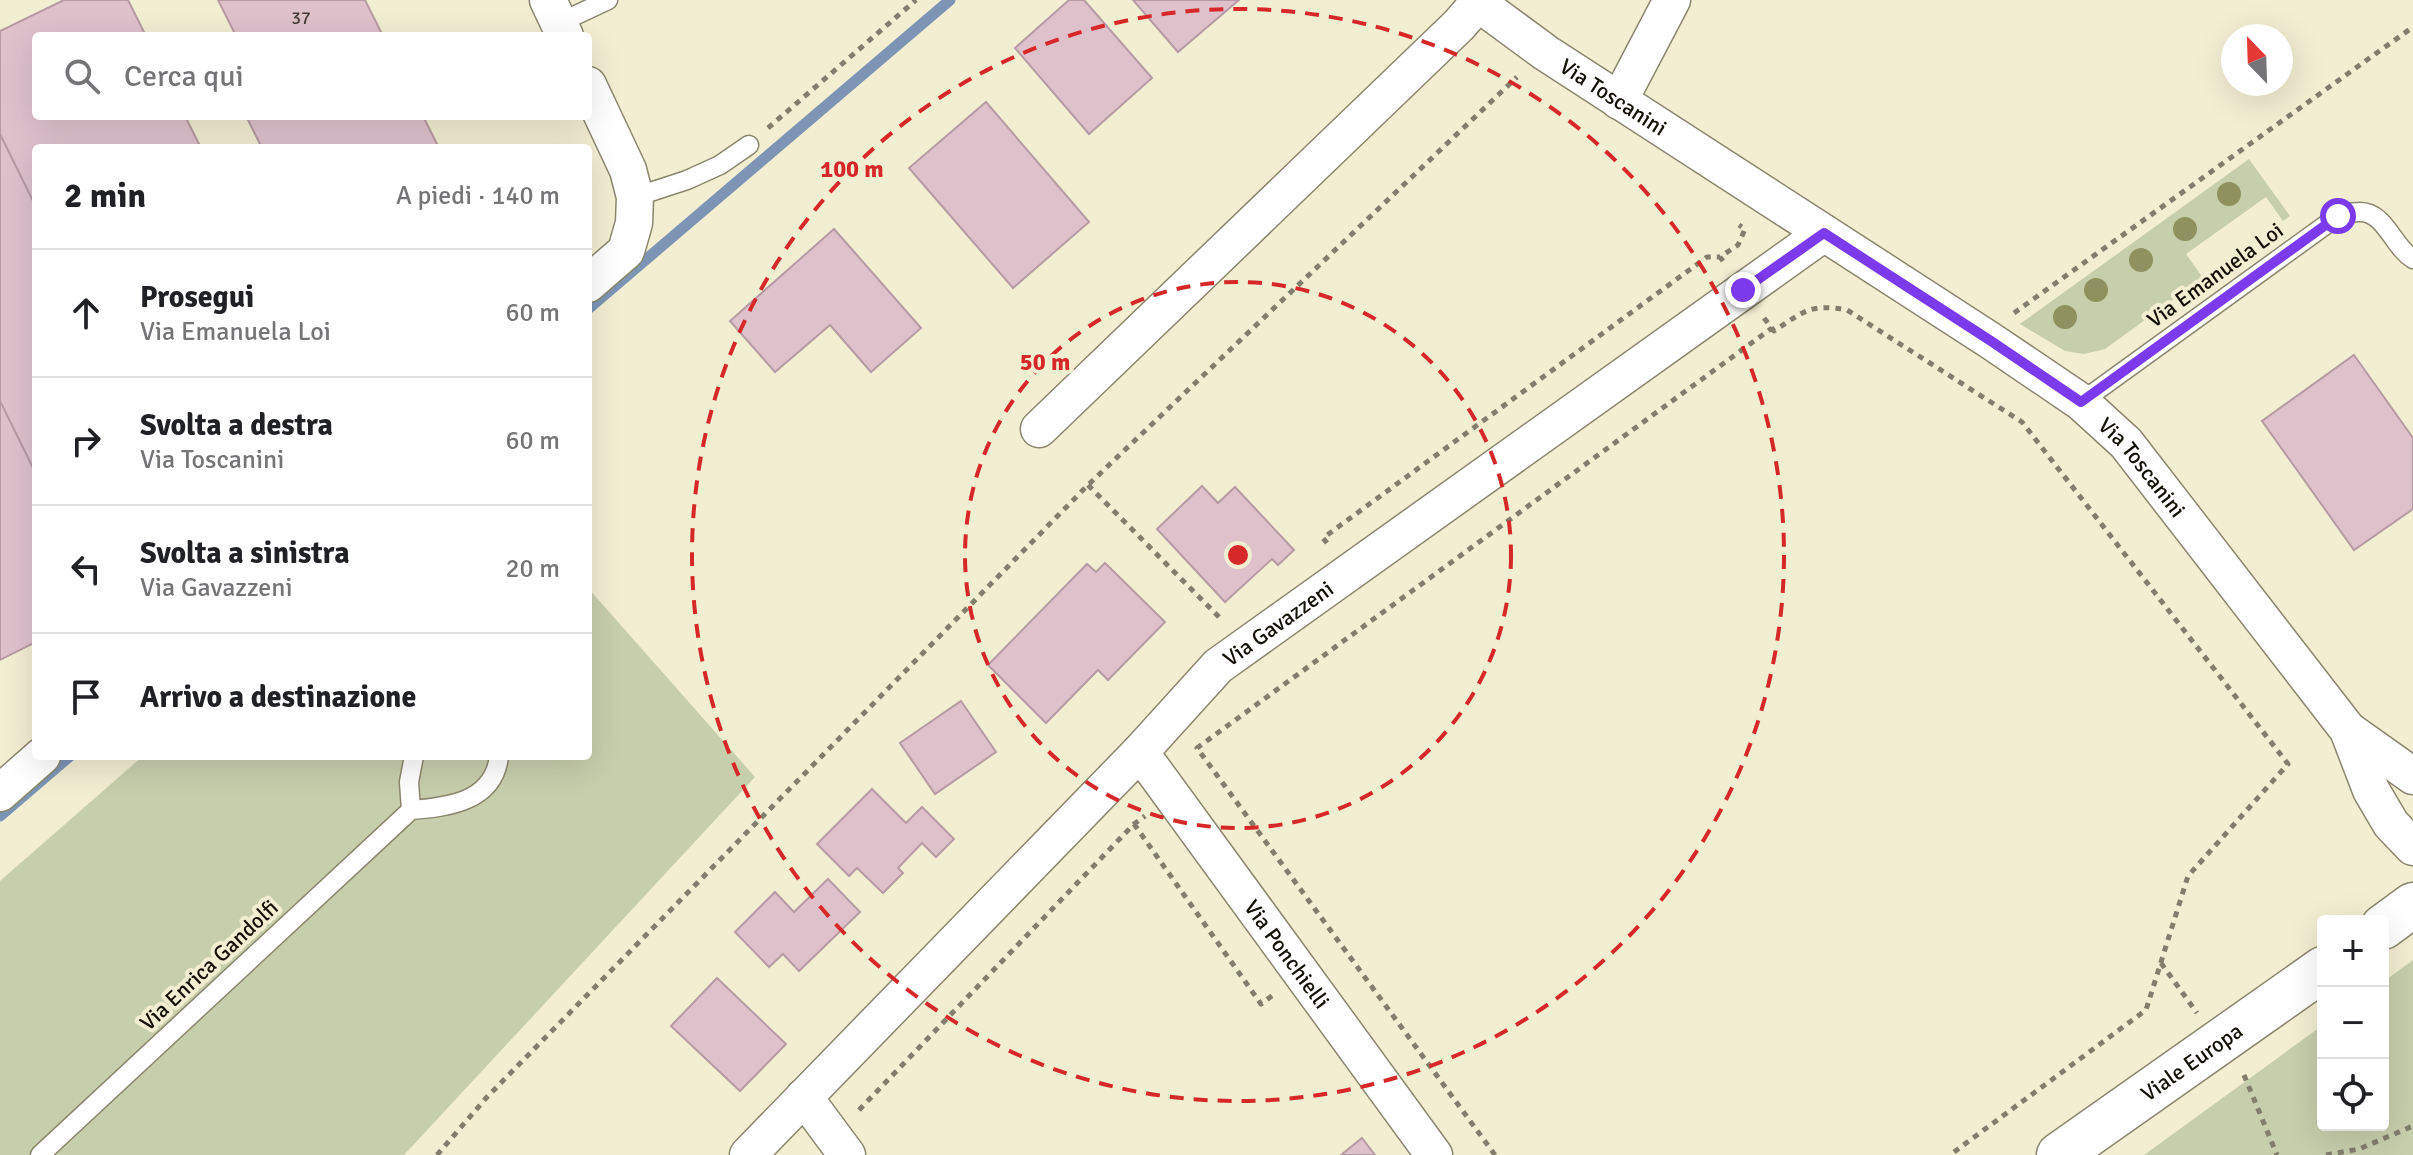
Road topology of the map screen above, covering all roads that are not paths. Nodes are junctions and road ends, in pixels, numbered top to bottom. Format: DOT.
graph roads {
  1 [pos="608,0"];
  2 [pos="1672,0"];
  3 [pos="1477,2"];
  4 [pos="557,20"];
  5 [pos="592,94"];
  6 [pos="1619,101"];
  7 [pos="749,145"];
  8 [pos="635,197"];
  9 [pos="1824,233"];
  10 [pos="2413,259"];
  11 [pos="592,281"];
  12 [pos="2081,402"];
  13 [pos="1039,429"];
  14 [pos="2348,730"];
  15 [pos="1140,752"];
  16 [pos="37,760"];
  17 [pos="413,760"];
  18 [pos="499,760"];
  19 [pos="2413,776"];
  20 [pos="0,793"];
  21 [pos="411,810"];
  22 [pos="2413,847"];
  23 [pos="2413,905"];
  24 [pos="2389,923"];
  25 [pos="2317,973"];
  26 [pos="804,1097"];
  27 [pos="840,1146"];
  28 [pos="40,1155"];
  29 [pos="748,1155"];
  30 [pos="1434,1155"];
  31 [pos="2059,1155"];
  1 -- 4 [label="lane"];
  2 -- 6 [label="street"];
  3 -- 6 [label="street, Via Toscanini"];
  3 -- 13 [label="street, Via Toscanini"];
  5 -- 8 [label="street"];
  6 -- 9 [label="street, Via Toscanini"];
  7 -- 8 [label="lane"];
  8 -- 11 [label="street"];
  9 -- 12 [label="street, Via Toscanini"];
  9 -- 15 [label="street, Via Gavazzeni"];
  10 -- 12 [label="lane, Via Emanuela Loi"];
  12 -- 14 [label="street, Via Toscanini"];
  14 -- 19 [label="street, Via Toscanini"];
  14 -- 22 [label="street, Via Toscanini"];
  15 -- 26 [label="street, Via Gavazzeni"];
  15 -- 30 [label="street, Via Ponchielli"];
  16 -- 20 [label="street"];
  17 -- 21 [label="lane"];
  18 -- 21 [label="lane"];
  21 -- 28 [label="lane, Via Enrica Gandolfi"];
  23 -- 24 [label="street"];
  25 -- 31 [label="street, Viale Europa"];
  26 -- 27 [label="street"];
  26 -- 29 [label="street, Via Gavazzeni"];
}
